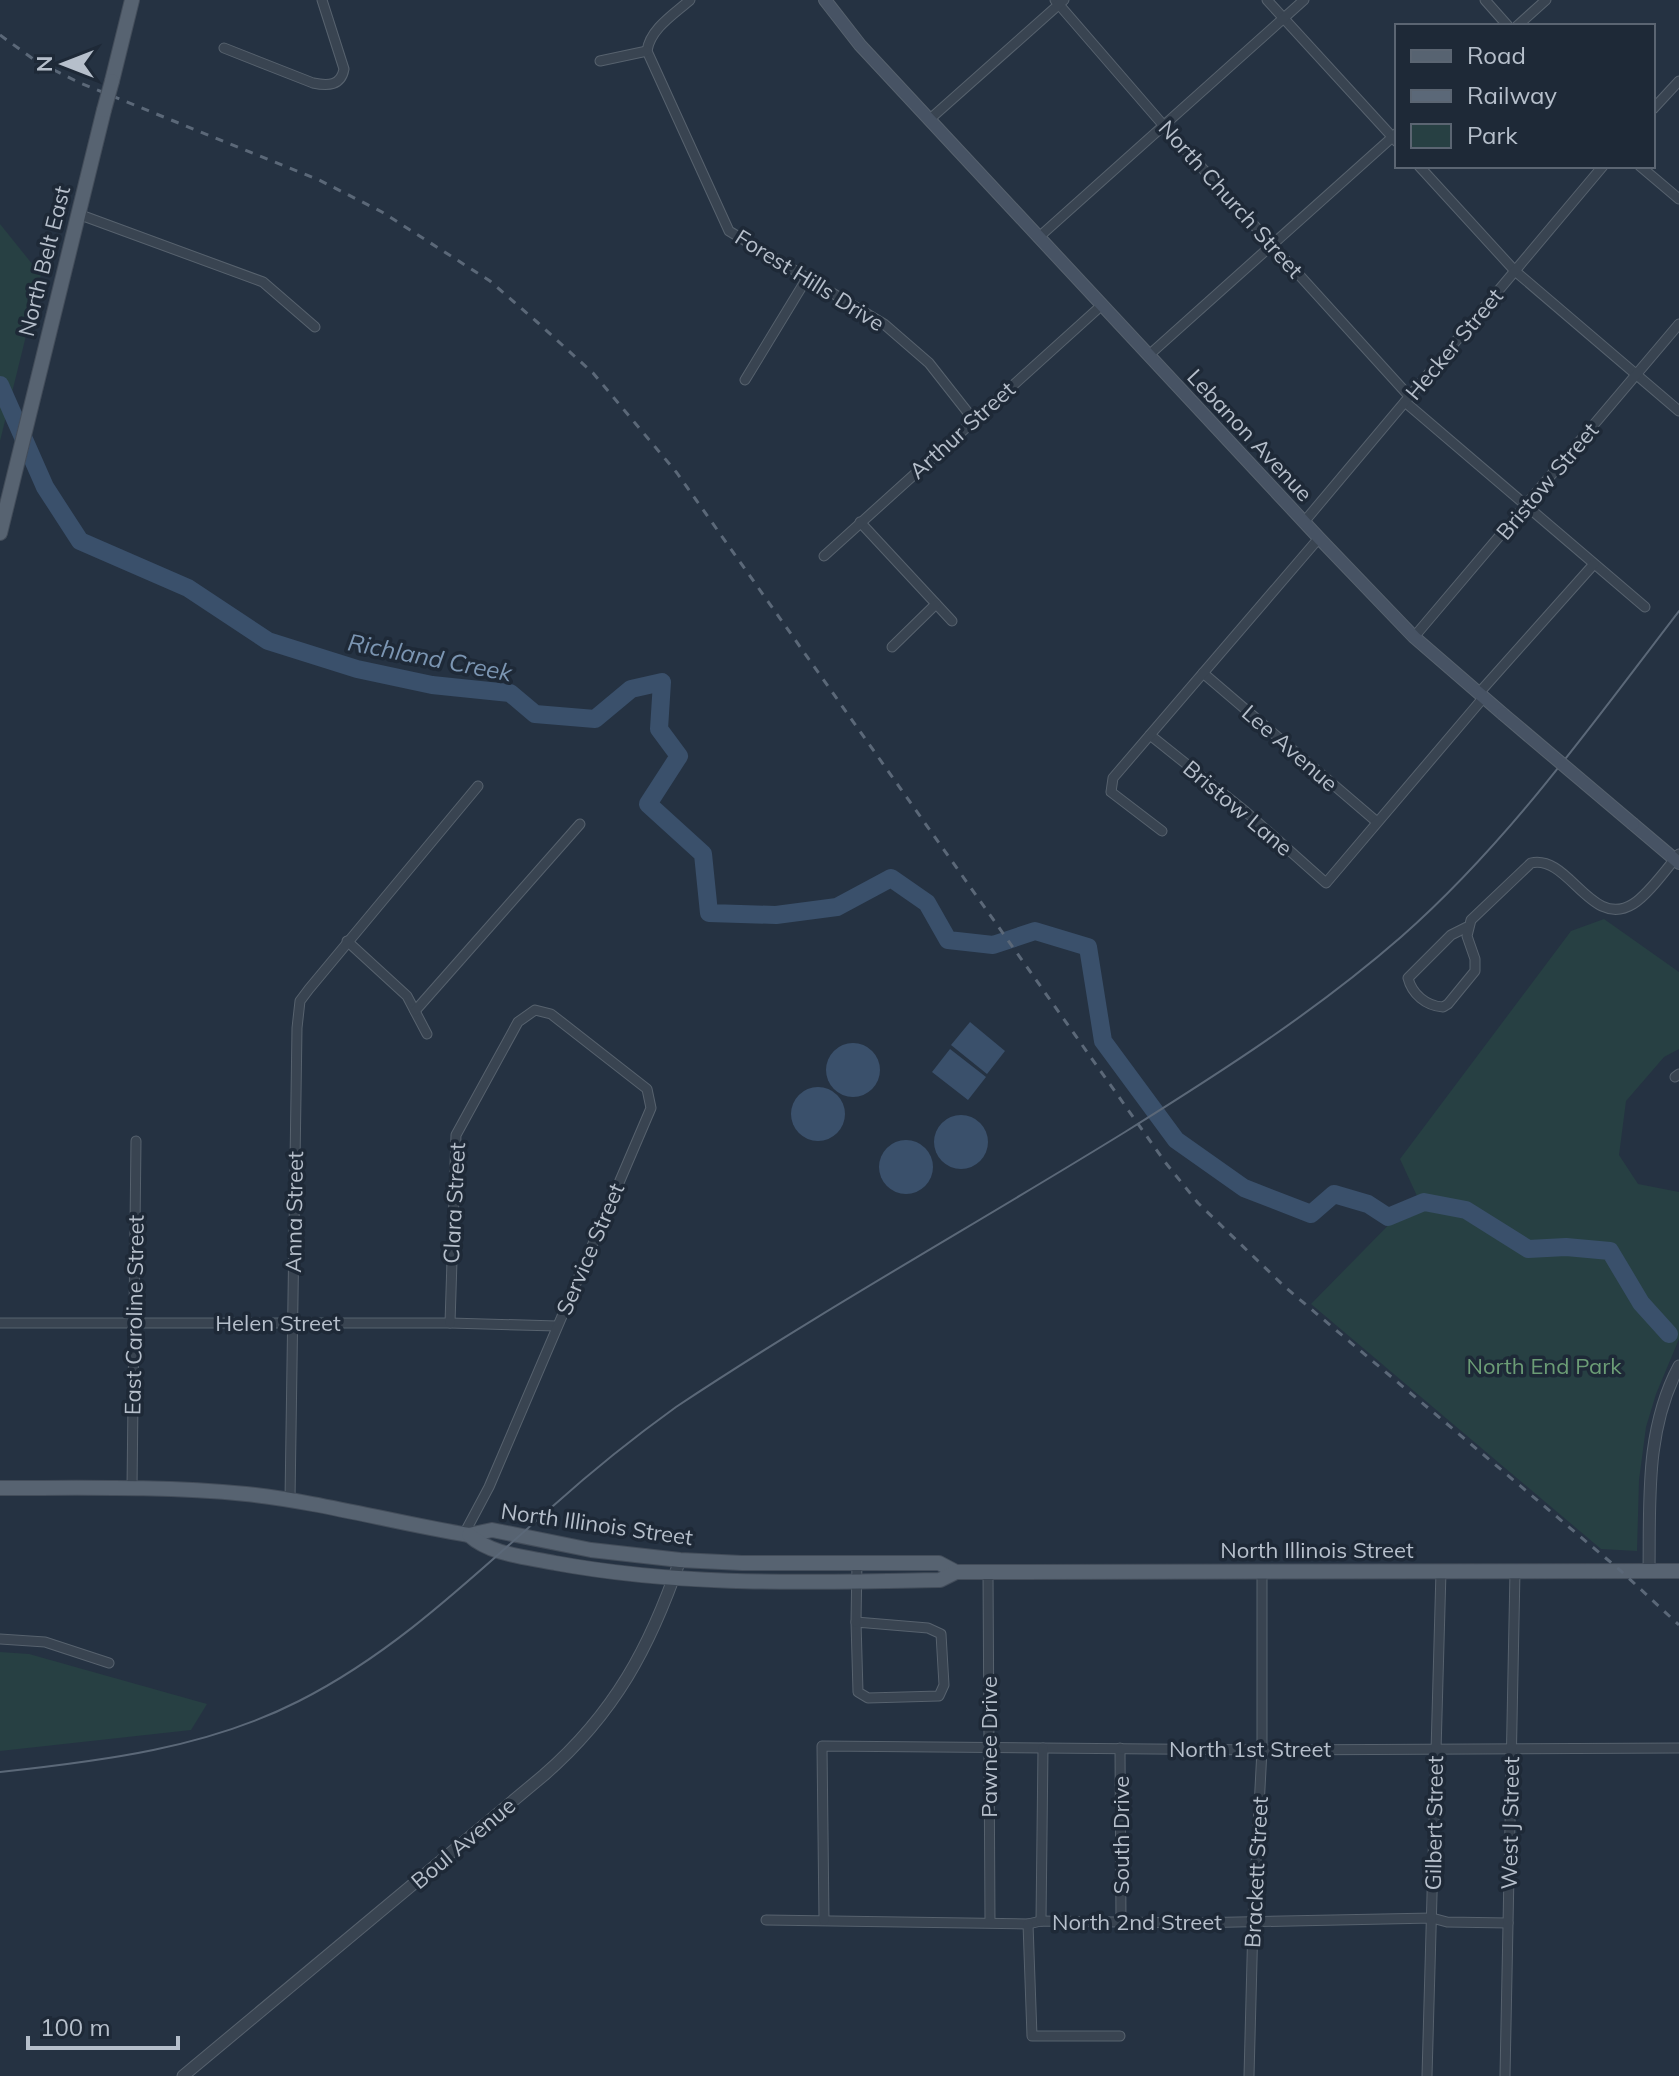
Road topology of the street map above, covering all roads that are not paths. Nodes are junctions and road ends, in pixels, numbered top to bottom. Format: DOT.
graph roads {
  1 [pos="132,0"];
  2 [pos="322,0"];
  3 [pos="690,0"];
  4 [pos="825,0"];
  5 [pos="1267,0"];
  6 [pos="1304,0"];
  7 [pos="1485,0"];
  8 [pos="1546,0"];
  9 [pos="1059,1"];
  10 [pos="1284,18"];
  11 [pos="1506,24"];
  12 [pos="1519,24"];
  13 [pos="224,48"];
  14 [pos="647,51"];
  15 [pos="600,61"];
  16 [pos="1679,81"];
  17 [pos="1655,107"];
  18 [pos="930,119"];
  19 [pos="1164,126"];
  20 [pos="1395,137"];
  21 [pos="1395,139"];
  22 [pos="1421,168"];
  23 [pos="1601,168"];
  24 [pos="1642,168"];
  25 [pos="1679,199"];
  26 [pos="78,214"];
  27 [pos="1039,237"];
  28 [pos="1272,245"];
  29 [pos="1515,271"];
  30 [pos="807,278"];
  31 [pos="1102,305"];
  32 [pos="1679,324"];
  33 [pos="315,327"];
  34 [pos="1149,355"];
  35 [pos="1637,375"];
  36 [pos="745,380"];
  37 [pos="1407,399"];
  38 [pos="1679,411"];
  39 [pos="973,419"];
  40 [pos="1525,506"];
  41 [pos="860,522"];
  42 [pos="1304,522"];
  43 [pos="0,533"];
  44 [pos="1319,538"];
  45 [pos="824,556"];
  46 [pos="1594,564"];
  47 [pos="936,604"];
  48 [pos="1645,607"];
  49 [pos="952,621"];
  50 [pos="1414,637"];
  51 [pos="892,647"];
  52 [pos="1203,673"];
  53 [pos="1482,695"];
  54 [pos="1150,735"];
  55 [pos="478,786"];
  56 [pos="1377,822"];
  57 [pos="580,824"];
  58 [pos="1162,831"];
  59 [pos="1678,859"];
  60 [pos="1467,927"];
  61 [pos="347,941"];
  62 [pos="535,1010"];
  63 [pos="415,1011"];
  64 [pos="427,1034"];
  65 [pos="136,1141"];
  66 [pos="0,1323"];
  67 [pos="134,1323"];
  68 [pos="292,1323"];
  69 [pos="450,1323"];
  70 [pos="557,1326"];
  71 [pos="1679,1366"];
  72 [pos="0,1488"];
  73 [pos="132,1488"];
  74 [pos="290,1500"];
  75 [pos="466,1534"];
  76 [pos="680,1560"];
  77 [pos="857,1562"];
  78 [pos="1441,1571"];
  79 [pos="1515,1571"];
  80 [pos="1649,1571"];
  81 [pos="1679,1571"];
  82 [pos="956,1572"];
  83 [pos="988,1572"];
  84 [pos="1262,1572"];
  85 [pos="673,1580"];
  86 [pos="856,1581"];
  87 [pos="856,1622"];
  88 [pos="0,1639"];
  89 [pos="109,1663"];
  90 [pos="989,1747"];
  91 [pos="1043,1748"];
  92 [pos="1120,1748"];
  93 [pos="1679,1748"];
  94 [pos="1436,1749"];
  95 [pos="1262,1750"];
  96 [pos="1511,1750"];
  97 [pos="1432,1918"];
  98 [pos="766,1920"];
  99 [pos="824,1920"];
  100 [pos="990,1921"];
  101 [pos="1041,1921"];
  102 [pos="1253,1922"];
  103 [pos="1121,1923"];
  104 [pos="1508,1923"];
  105 [pos="1028,1924"];
  106 [pos="1120,2036"];
  107 [pos="183,2076"];
  108 [pos="1249,2076"];
  109 [pos="1427,2076"];
  110 [pos="1505,2076"];
  1 -- 26 [label="main road, North Belt East, bridge"];
  2 -- 13 [label="street"];
  3 -- 14 [label="street"];
  4 -- 18 [label="main road, Lebanon Avenue"];
  5 -- 10 [label="street"];
  6 -- 10 [label="street"];
  7 -- 11 [label="street"];
  8 -- 12 [label="street"];
  9 -- 18 [label="street"];
  9 -- 19 [label="street, North Church Street"];
  10 -- 19 [label="street"];
  10 -- 20 [label="street"];
  14 -- 15 [label="street"];
  14 -- 30 [label="street, Forest Hills Drive"];
  16 -- 17 [label="street"];
  18 -- 27 [label="main road, Lebanon Avenue"];
  19 -- 27 [label="street"];
  19 -- 28 [label="street, North Church Street"];
  21 -- 28 [label="street"];
  22 -- 29 [label="street"];
  23 -- 29 [label="street, Hecker Street"];
  24 -- 25 [label="street"];
  26 -- 33 [label="street"];
  26 -- 43 [label="main road, North Belt East"];
  27 -- 31 [label="main road, Lebanon Avenue"];
  28 -- 34 [label="street"];
  28 -- 37 [label="street, North Church Street"];
  29 -- 35 [label="street"];
  29 -- 37 [label="street, Hecker Street"];
  30 -- 36 [label="street"];
  30 -- 39 [label="street, Forest Hills Drive"];
  31 -- 34 [label="main road, Lebanon Avenue"];
  31 -- 39 [label="street, Arthur Street"];
  32 -- 35 [label="street, Bristow Street"];
  34 -- 42 [label="main road, Lebanon Avenue"];
  35 -- 38 [label="street"];
  35 -- 40 [label="street, Bristow Street"];
  37 -- 40 [label="street, North Church Street"];
  37 -- 42 [label="street, Hecker Street"];
  39 -- 41 [label="street, Arthur Street"];
  40 -- 46 [label="street, North Church Street"];
  40 -- 50 [label="street, Bristow Street"];
  41 -- 45 [label="street, Arthur Street"];
  41 -- 47 [label="street"];
  42 -- 44 [label="main road, Lebanon Avenue"];
  44 -- 50 [label="main road, Lebanon Avenue"];
  44 -- 52 [label="street"];
  46 -- 48 [label="street, North Church Street"];
  46 -- 53 [label="street"];
  47 -- 49 [label="street"];
  47 -- 51 [label="street"];
  50 -- 53 [label="main road, Lebanon Avenue"];
  52 -- 54 [label="street"];
  52 -- 56 [label="street, Lee Avenue"];
  53 -- 56 [label="street"];
  53 -- 59 [label="main road, Lebanon Avenue, bridge"];
  54 -- 56 [label="street, Bristow Lane"];
  54 -- 58 [label="street"];
  55 -- 61 [label="street, Anna Street"];
  57 -- 63 [label="street"];
  59 -- 60 [label="street"];
  60 -- 60 [label="street"];
  61 -- 63 [label="street"];
  61 -- 68 [label="street, Anna Street"];
  62 -- 69 [label="street, Clara Street"];
  62 -- 70 [label="street, Service Street"];
  63 -- 64 [label="street"];
  65 -- 67 [label="street, East Caroline Street"];
  66 -- 67 [label="street, Helen Street"];
  67 -- 68 [label="street, Helen Street"];
  67 -- 73 [label="street, East Caroline Street"];
  68 -- 69 [label="street, Helen Street"];
  68 -- 74 [label="street, Anna Street"];
  69 -- 70 [label="street, Helen Street"];
  70 -- 75 [label="street, Service Street"];
  71 -- 80 [label="street"];
  72 -- 73 [label="main road, North Illinois Street"];
  73 -- 74 [label="main road, North Illinois Street"];
  74 -- 75 [label="main road, North Illinois Street"];
  75 -- 76 [label="main road, North Illinois Street"];
  75 -- 85 [label="main road, North Illinois Street"];
  76 -- 77 [label="main road, North Illinois Street"];
  76 -- 85 [label="street, Boul Avenue"];
  77 -- 82 [label="main road, North Illinois Street"];
  77 -- 86 [label="street"];
  78 -- 79 [label="main road, North Illinois Street"];
  78 -- 84 [label="main road, North Illinois Street"];
  78 -- 94 [label="street, Gilbert Street"];
  79 -- 80 [label="main road, North Illinois Street"];
  79 -- 96 [label="street, West J Street"];
  80 -- 81 [label="main road, North Illinois Street"];
  82 -- 83 [label="main road, North Illinois Street"];
  82 -- 86 [label="main road, North Illinois Street"];
  83 -- 84 [label="main road, North Illinois Street"];
  83 -- 90 [label="street, Pawnee Drive"];
  84 -- 95 [label="street, Brackett Street"];
  85 -- 86 [label="main road, North Illinois Street"];
  85 -- 107 [label="street, Boul Avenue"];
  86 -- 87 [label="street"];
  87 -- 87 [label="street"];
  88 -- 89 [label="street"];
  90 -- 91 [label="street, North 1st Street"];
  90 -- 99 [label="street, North 1st Street"];
  90 -- 100 [label="street, Pawnee Drive"];
  91 -- 92 [label="street, North 1st Street"];
  91 -- 101 [label="street"];
  92 -- 95 [label="street, North 1st Street"];
  92 -- 103 [label="street, South Drive"];
  93 -- 96 [label="street, North 1st Street"];
  94 -- 95 [label="street, North 1st Street"];
  94 -- 96 [label="street, North 1st Street"];
  94 -- 97 [label="street, Gilbert Street"];
  95 -- 102 [label="street, Brackett Street"];
  96 -- 104 [label="street, West J Street"];
  97 -- 102 [label="street, North 2nd Street"];
  97 -- 104 [label="street, North 2nd Street"];
  97 -- 109 [label="street, Gilbert Street"];
  98 -- 99 [label="street, North 2nd Street"];
  99 -- 100 [label="street, North 2nd Street"];
  100 -- 105 [label="street, North 2nd Street"];
  101 -- 103 [label="street, North 2nd Street"];
  101 -- 105 [label="street, North 2nd Street"];
  102 -- 103 [label="street, North 2nd Street"];
  102 -- 108 [label="street, Brackett Street"];
  104 -- 110 [label="street, West J Street"];
  105 -- 106 [label="street"];
}
